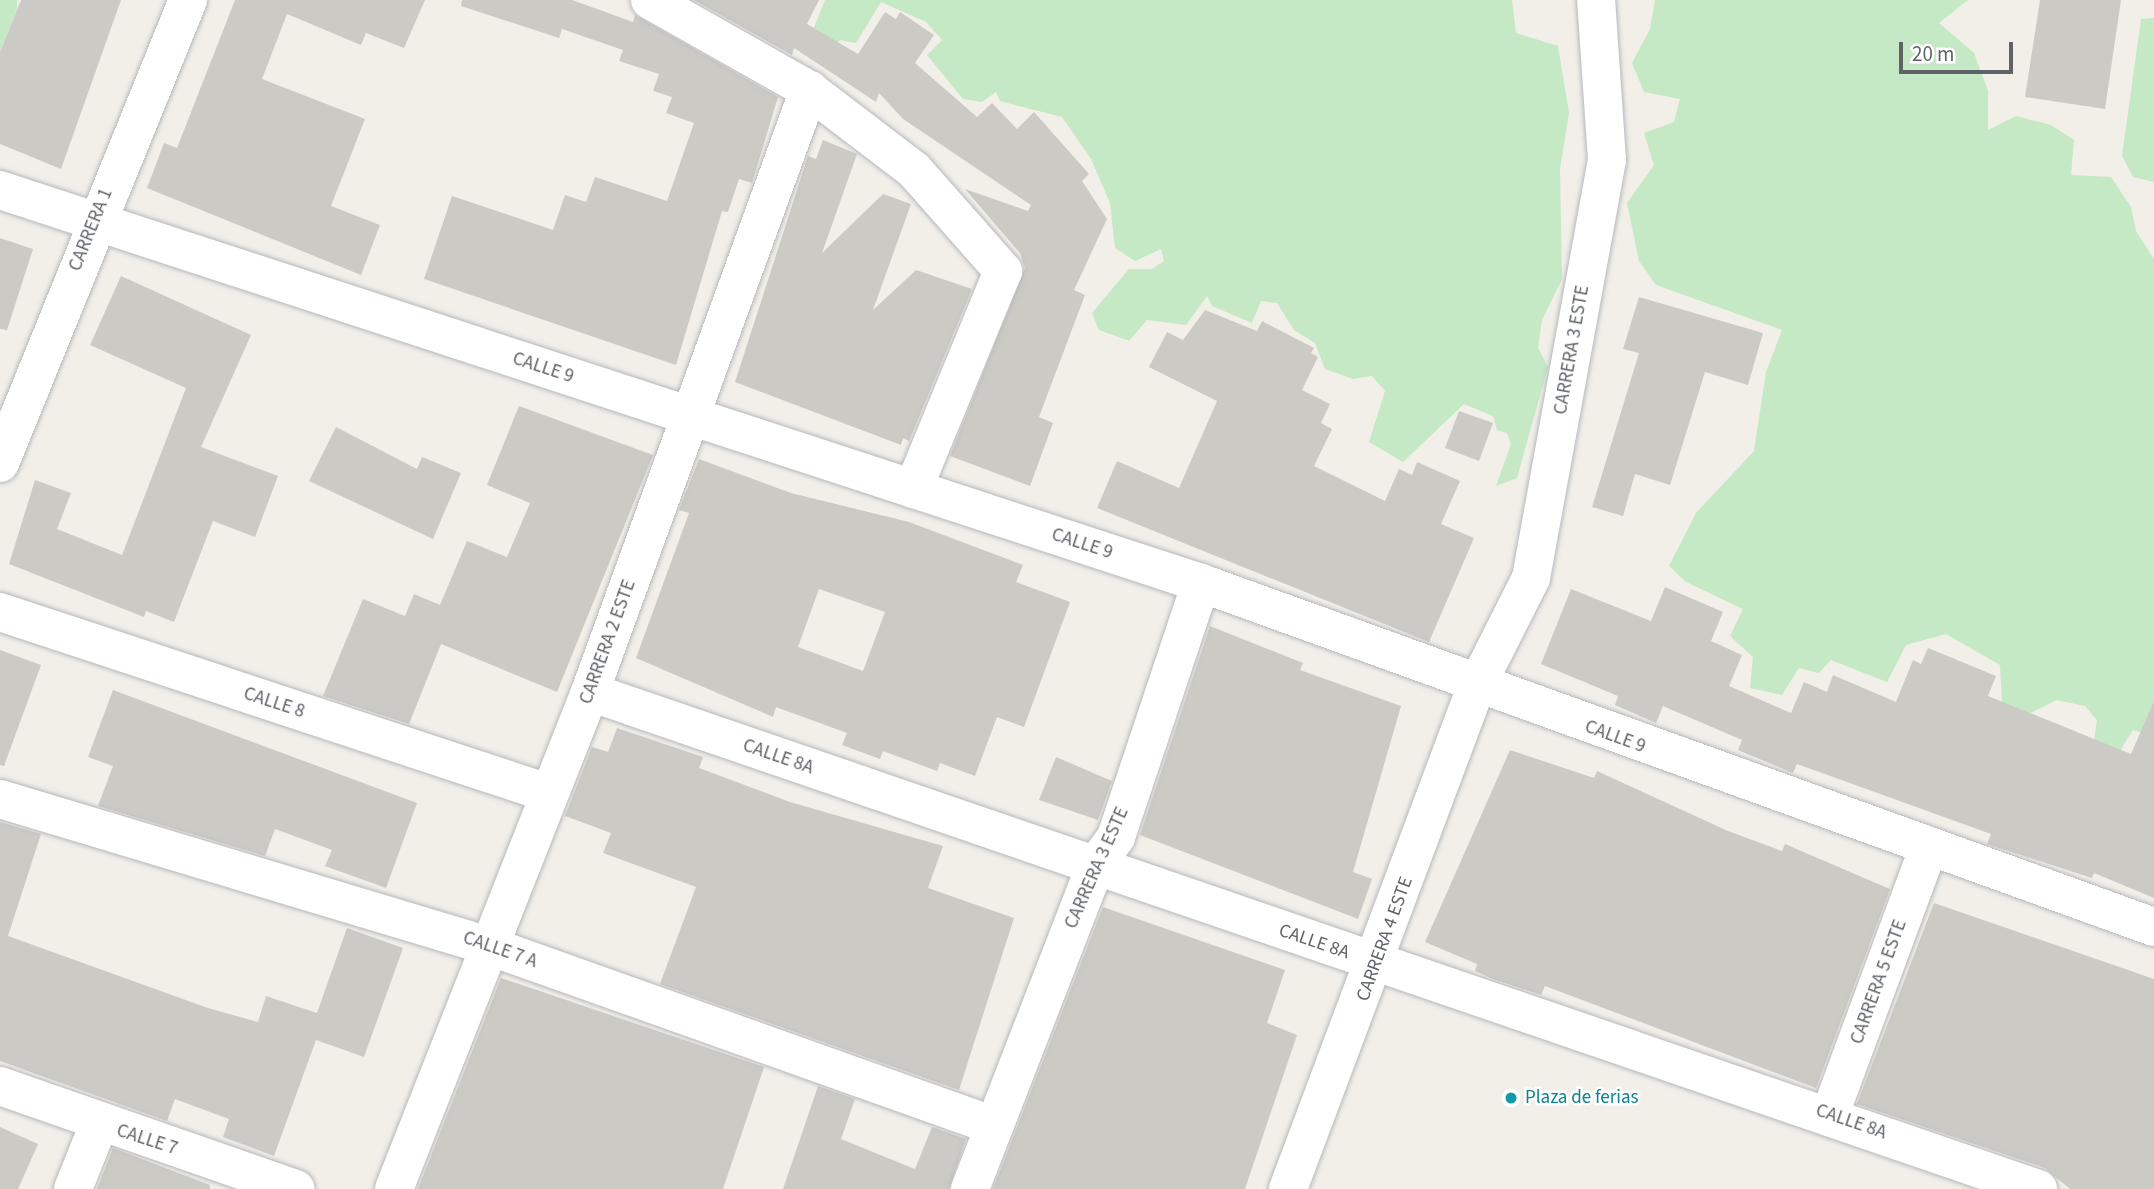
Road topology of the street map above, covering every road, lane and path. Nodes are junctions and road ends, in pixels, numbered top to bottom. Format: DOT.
graph roads {
  1 [pos="188,0"];
  2 [pos="650,0"];
  3 [pos="1596,0"];
  4 [pos="809,90"];
  5 [pos="0,190"];
  6 [pos="94,221"];
  7 [pos="690,416"];
  8 [pos="0,463"];
  9 [pos="913,489"];
  10 [pos="1201,583"];
  11 [pos="0,612"];
  12 [pos="1476,687"];
  13 [pos="590,692"];
  14 [pos="548,793"];
  15 [pos="0,799"];
  16 [pos="1928,849"];
  17 [pos="1095,866"];
  18 [pos="2154,927"];
  19 [pos="489,946"];
  20 [pos="1377,964"];
  21 [pos="0,1086"];
  22 [pos="1830,1114"];
  23 [pos="99,1124"];
  24 [pos="992,1125"];
  25 [pos="73,1189"];
  26 [pos="296,1189"];
  27 [pos="394,1189"];
  28 [pos="970,1189"];
  29 [pos="1288,1189"];
  30 [pos="2038,1189"];
  1 -- 6 [label="street, CARRERA 1"];
  2 -- 4 [label="street"];
  3 -- 12 [label="street, CARRERA 3 ESTE"];
  4 -- 7 [label="street, CARRERA 2 ESTE"];
  4 -- 9 [label="street"];
  5 -- 6 [label="street, CALLE 9"];
  6 -- 7 [label="street, CALLE 9"];
  6 -- 8 [label="street, CARRERA 1"];
  7 -- 9 [label="street, CALLE 9"];
  7 -- 13 [label="street, CARRERA 2 ESTE"];
  9 -- 10 [label="street, CALLE 9"];
  10 -- 12 [label="street, CALLE 9"];
  10 -- 17 [label="street, CARRERA 3 ESTE"];
  11 -- 14 [label="street, CALLE 8"];
  12 -- 16 [label="street, CALLE 9"];
  12 -- 20 [label="street, CARRERA 4 ESTE"];
  13 -- 14 [label="street, CARRERA 2 ESTE"];
  13 -- 17 [label="street, CALLE 8A"];
  14 -- 19 [label="street, CARRERA 2 ESTE"];
  15 -- 19 [label="street, CALLE 7 A"];
  16 -- 18 [label="street, CALLE 9"];
  16 -- 22 [label="street, CARRERA 5 ESTE"];
  17 -- 20 [label="street, CALLE 8A"];
  17 -- 24 [label="street, CARRERA 3 ESTE"];
  19 -- 24 [label="street, CALLE 7 A"];
  19 -- 27 [label="street, CARRERA 2 ESTE"];
  20 -- 22 [label="street, CALLE 8A"];
  20 -- 29 [label="street, CARRERA 4 ESTE"];
  21 -- 23 [label="street, CALLE 7"];
  22 -- 30 [label="street, CALLE 8A"];
  23 -- 25 [label="street"];
  23 -- 26 [label="street, CALLE 7"];
  24 -- 28 [label="street, CARRERA 3 ESTE"];
}
